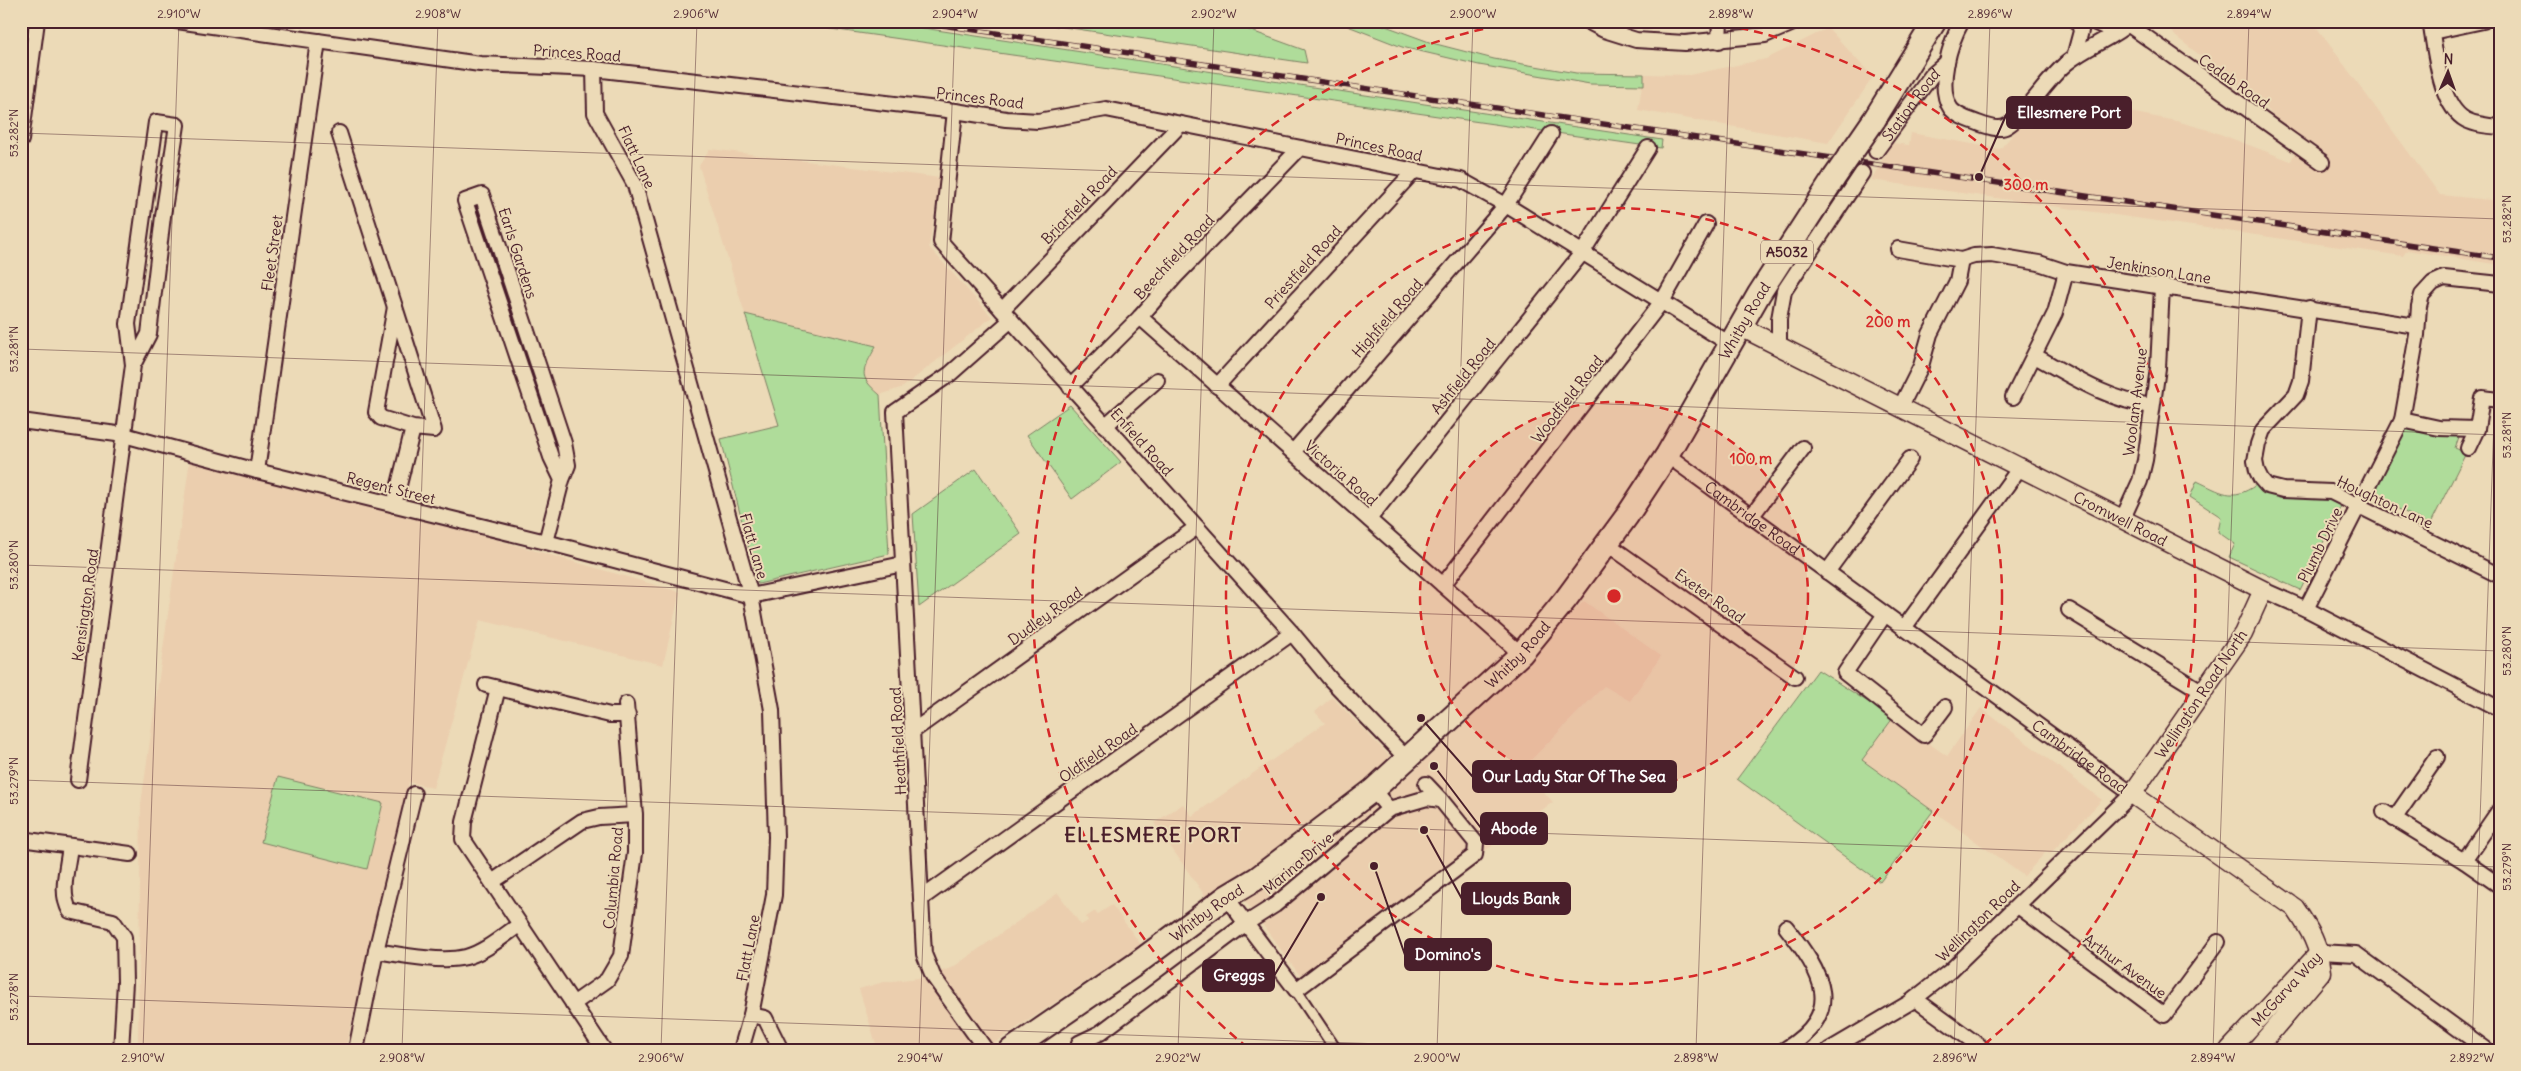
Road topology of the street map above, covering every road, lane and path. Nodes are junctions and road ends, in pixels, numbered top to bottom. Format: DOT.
graph roads {
  1 [pos="36,21"];
  2 [pos="177,21"];
  3 [pos="1587,21"];
  4 [pos="1720,21"];
  5 [pos="1798,21"];
  6 [pos="1935,21"];
  7 [pos="1962,21"];
  8 [pos="2078,21"];
  9 [pos="2091,21"];
  10 [pos="2483,21"];
  11 [pos="2130,23"];
  12 [pos="2431,27"];
  13 [pos="318,41"];
  14 [pos="1719,41"];
  15 [pos="2074,57"];
  16 [pos="1947,62"];
  17 [pos="594,69"];
  18 [pos="955,111"];
  19 [pos="1874,120"];
  20 [pos="1180,124"];
  21 [pos="2500,127"];
  22 [pos="340,132"];
  23 [pos="1551,134"];
  24 [pos="21,140"];
  25 [pos="1300,148"];
  26 [pos="1648,148"];
  27 [pos="1876,151"];
  28 [pos="2322,162"];
  29 [pos="1414,171"];
  30 [pos="1862,172"];
  31 [pos="1506,205"];
  32 [pos="143,212"];
  33 [pos="163,216"];
  34 [pos="1706,224"];
  35 [pos="1898,249"];
  36 [pos="1582,253"];
  37 [pos="1961,260"];
  38 [pos="2066,272"];
  39 [pos="2500,284"];
  40 [pos="2162,287"];
  41 [pos="1663,300"];
  42 [pos="395,307"];
  43 [pos="2309,308"];
  44 [pos="1006,316"];
  45 [pos="1140,317"];
  46 [pos="523,319"];
  47 [pos="506,324"];
  48 [pos="2416,326"];
  49 [pos="1736,335"];
  50 [pos="1779,346"];
  51 [pos="2035,356"];
  52 [pos="133,365"];
  53 [pos="1157,380"];
  54 [pos="1217,386"];
  55 [pos="1070,387"];
  56 [pos="2013,397"];
  57 [pos="2500,400"];
  58 [pos="1901,406"];
  59 [pos="2152,406"];
  60 [pos="895,412"];
  61 [pos="2402,420"];
  62 [pos="21,421"];
  63 [pos="1105,426"];
  64 [pos="413,428"];
  65 [pos="2477,429"];
  66 [pos="124,434"];
  67 [pos="1803,448"];
  68 [pos="2468,448"];
  69 [pos="1293,452"];
  70 [pos="1667,455"];
  71 [pos="1910,458"];
  72 [pos="2022,466"];
  73 [pos="257,471"];
  74 [pos="562,480"];
  75 [pos="2358,504"];
  76 [pos="394,505"];
  77 [pos="1751,517"];
  78 [pos="2123,518"];
  79 [pos="1369,520"];
  80 [pos="1197,528"];
  81 [pos="546,542"];
  82 [pos="1606,543"];
  83 [pos="903,564"];
  84 [pos="1827,572"];
  85 [pos="2500,576"];
  86 [pos="1443,585"];
  87 [pos="2263,590"];
  88 [pos="751,596"];
  89 [pos="2306,609"];
  90 [pos="2069,610"];
  91 [pos="1885,614"];
  92 [pos="1904,628"];
  93 [pos="1292,633"];
  94 [pos="1521,654"];
  95 [pos="1795,677"];
  96 [pos="2203,692"];
  97 [pos="1945,707"];
  98 [pos="2500,709"];
  99 [pos="913,732"];
  100 [pos="2437,757"];
  101 [pos="1408,760"];
  102 [pos="78,780"];
  103 [pos="1426,784"];
  104 [pos="1373,790"];
  105 [pos="414,794"];
  106 [pos="2132,794"];
  107 [pos="1441,800"];
  108 [pos="1389,809"];
  109 [pos="2500,809"];
  110 [pos="635,815"];
  111 [pos="21,839"];
  112 [pos="70,846"];
  113 [pos="130,854"];
  114 [pos="2464,861"];
  115 [pos="492,882"];
  116 [pos="2500,886"];
  117 [pos="1226,897"];
  118 [pos="922,898"];
  119 [pos="2018,906"];
  120 [pos="1245,924"];
  121 [pos="519,925"];
  122 [pos="1786,927"];
  123 [pos="2218,941"];
  124 [pos="376,951"];
  125 [pos="2320,952"];
  126 [pos="1296,990"];
  127 [pos="1915,999"];
  128 [pos="574,1004"];
  129 [pos="751,1015"];
  130 [pos="1079,1043"];
  131 [pos="600,1048"];
  132 [pos="121,1050"];
  133 [pos="356,1050"];
  134 [pos="741,1050"];
  135 [pos="781,1050"];
  136 [pos="986,1050"];
  137 [pos="1011,1050"];
  138 [pos="1336,1050"];
  139 [pos="1784,1050"];
  140 [pos="1829,1050"];
  141 [pos="1985,1050"];
  142 [pos="2229,1050"];
  143 [pos="2256,1050"];
  144 [pos="2487,1050"];
  1 -- 24 [label="street"];
  2 -- 13 [label="street, Princes Road"];
  3 -- 14 [label="street"];
  4 -- 14 [label="street"];
  5 -- 14 [label="street"];
  6 -- 19 [label="main road, Station Road / A5032"];
  7 -- 16 [label="street, Station Road"];
  8 -- 15 [label="street"];
  9 -- 11 [label="street"];
  10 -- 12 [label="street"];
  11 -- 15 [label="street"];
  11 -- 28 [label="street, Cedab Road"];
  12 -- 21 [label="street"];
  13 -- 17 [label="street, Princes Road"];
  13 -- 73 [label="street, Fleet Street"];
  15 -- 16 [label="street, Station Road"];
  16 -- 27 [label="street, Station Road"];
  17 -- 18 [label="street, Princes Road"];
  17 -- 88 [label="street, Flatt Lane"];
  18 -- 20 [label="street, Princes Road"];
  18 -- 44 [label="street, Enfield Road"];
  19 -- 49 [label="main road, Whitby Road / A5032, bridge"];
  20 -- 25 [label="street, Princes Road"];
  20 -- 44 [label="street, Briarfield Road"];
  22 -- 42 [label="street"];
  23 -- 31 [label="street, Highfield Road"];
  25 -- 29 [label="street, Princes Road"];
  25 -- 45 [label="street, Beechfield Road"];
  26 -- 36 [label="street, Ashfield Road"];
  29 -- 31 [label="street, Princes Road"];
  29 -- 54 [label="street, Priestfield Road"];
  30 -- 50 [label="street, Whitby Road"];
  31 -- 36 [label="street, Princes Road"];
  31 -- 69 [label="street, Highfield Road"];
  32 -- 33 [label="street"];
  32 -- 33 [label="street"];
  32 -- 52 [label="street"];
  33 -- 52 [label="street"];
  34 -- 41 [label="street, Woodfield Road"];
  35 -- 37 [label="street, Jenkinson Lane"];
  36 -- 41 [label="street, Princes Road"];
  36 -- 79 [label="street, Ashfield Road"];
  37 -- 38 [label="street, Jenkinson Lane"];
  37 -- 58 [label="street"];
  38 -- 40 [label="street, Jenkinson Lane"];
  38 -- 51 [label="street"];
  39 -- 48 [label="street, Plumb Drive"];
  40 -- 43 [label="street, Jenkinson Lane"];
  40 -- 59 [label="street, Woolam Avenue"];
  41 -- 49 [label="street, Princes Road"];
  41 -- 86 [label="street, Woodfield Road"];
  42 -- 64 [label="street"];
  42 -- 64 [label="street"];
  43 -- 48 [label="street, Jenkinson Lane"];
  43 -- 75 [label="street, Houghton Lane"];
  44 -- 55 [label="street, Enfield Road"];
  44 -- 60 [label="street, Briarfield Road"];
  45 -- 54 [label="street, Victoria Road"];
  45 -- 55 [label="street, Beechfield Road"];
  46 -- 47 [label="street, Earls Gardens"];
  46 -- 47 [label="street, Earls Gardens"];
  46 -- 74 [label="street, Earls Gardens"];
  47 -- 74 [label="street, Earls Gardens"];
  48 -- 61 [label="street, Plumb Drive"];
  49 -- 50 [label="street, Cromwell Road"];
  49 -- 70 [label="main road, Whitby Road / A5032"];
  50 -- 58 [label="street, Cromwell Road"];
  51 -- 56 [label="street"];
  51 -- 59 [label="street"];
  52 -- 66 [label="street, Kensington Road"];
  53 -- 63 [label="street"];
  54 -- 69 [label="street, Victoria Road"];
  55 -- 63 [label="street, Enfield Road"];
  57 -- 65 [label="street"];
  58 -- 72 [label="street, Cromwell Road"];
  59 -- 78 [label="street, Woolam Avenue"];
  60 -- 83 [label="street, Heathfield Road"];
  61 -- 65 [label="street"];
  61 -- 75 [label="street, Plumb Drive"];
  62 -- 66 [label="street, Regent Street"];
  63 -- 80 [label="street, Enfield Road"];
  64 -- 76 [label="street"];
  65 -- 68 [label="street"];
  66 -- 73 [label="street, Regent Street"];
  66 -- 102 [label="street, Kensington Road"];
  67 -- 77 [label="street"];
  69 -- 79 [label="street, Victoria Road"];
  70 -- 77 [label="street, Cambridge Road"];
  70 -- 82 [label="main road, Whitby Road / A5032"];
  71 -- 84 [label="street"];
  72 -- 78 [label="street, Cromwell Road"];
  72 -- 92 [label="street"];
  73 -- 76 [label="street, Regent Street"];
  74 -- 81 [label="street, Earls Gardens"];
  75 -- 85 [label="street, Houghton Lane"];
  75 -- 89 [label="street, Plumb Drive"];
  76 -- 81 [label="street, Regent Street"];
  77 -- 84 [label="street, Cambridge Road"];
  78 -- 87 [label="street, Cromwell Road"];
  79 -- 86 [label="street, Victoria Road"];
  80 -- 93 [label="street, Enfield Road"];
  80 -- 99 [label="street, Dudley Road"];
  81 -- 88 [label="street, Regent Street"];
  82 -- 94 [label="main road, Whitby Road / A5032"];
  82 -- 95 [label="street, Exeter Road"];
  83 -- 88 [label="street"];
  83 -- 99 [label="street, Heathfield Road"];
  84 -- 91 [label="street, Cambridge Road"];
  86 -- 94 [label="street, Victoria Road"];
  87 -- 89 [label="street, Cromwell Road"];
  87 -- 96 [label="street, Wellington Road North"];
  88 -- 129 [label="street, Flatt Lane"];
  89 -- 98 [label="street, Cromwell Road"];
  90 -- 96 [label="street"];
  91 -- 92 [label="street, Cambridge Road"];
  91 -- 97 [label="street"];
  92 -- 106 [label="street, Cambridge Road"];
  93 -- 101 [label="street, Enfield Road"];
  93 -- 118 [label="street, Oldfield Road"];
  94 -- 101 [label="main road, Whitby Road / A5032"];
  96 -- 106 [label="street, Wellington Road North"];
  99 -- 118 [label="street, Heathfield Road"];
  100 -- 114 [label="street"];
  101 -- 104 [label="main road, Whitby Road / A5032"];
  103 -- 107 [label="street"];
  104 -- 108 [label="street"];
  104 -- 117 [label="main road, Whitby Road / A5032"];
  105 -- 124 [label="street"];
  106 -- 119 [label="street, Wellington Road"];
  106 -- 125 [label="street, Cambridge Road"];
  107 -- 108 [label="street"];
  107 -- 126 [label="street"];
  108 -- 120 [label="street, Marina Drive"];
  109 -- 114 [label="street"];
  110 -- 115 [label="street"];
  110 -- 115 [label="street, Columbia Road"];
  110 -- 128 [label="street, Columbia Road"];
  111 -- 112 [label="street"];
  112 -- 113 [label="street"];
  112 -- 132 [label="street"];
  114 -- 116 [label="street"];
  115 -- 121 [label="street"];
  117 -- 120 [label="street"];
  117 -- 137 [label="main road, Whitby Road / A5032"];
  118 -- 136 [label="street, Heathfield Road"];
  119 -- 123 [label="street, Arthur Avenue"];
  119 -- 127 [label="street, Wellington Road"];
  120 -- 126 [label="street"];
  120 -- 130 [label="street, Marina Drive"];
  121 -- 124 [label="street"];
  121 -- 128 [label="street"];
  122 -- 139 [label="street"];
  124 -- 133 [label="street"];
  125 -- 142 [label="street, McGarva Way"];
  125 -- 143 [label="street, McGarva Way"];
  125 -- 144 [label="street"];
  126 -- 138 [label="street"];
  127 -- 140 [label="street, Wellington Road"];
  127 -- 141 [label="street"];
  128 -- 131 [label="street"];
  129 -- 134 [label="street, Flatt Lane"];
  129 -- 135 [label="street"];
}
